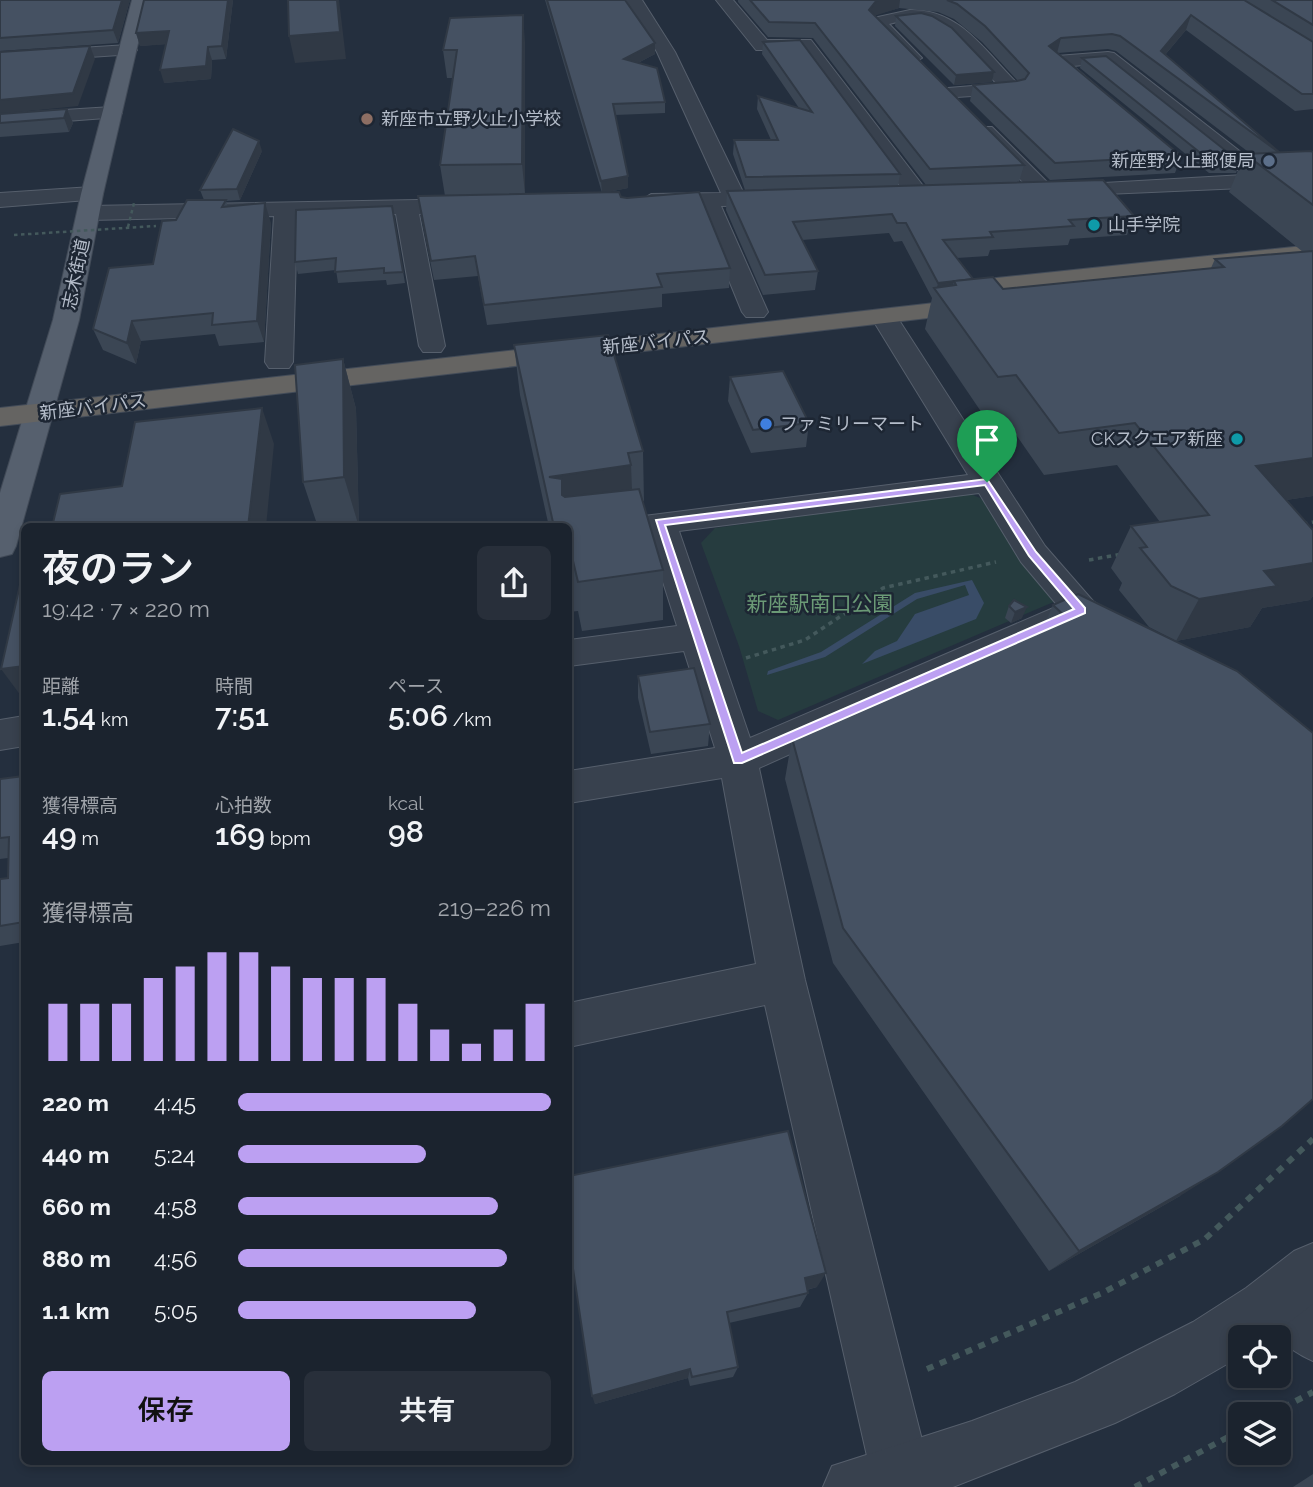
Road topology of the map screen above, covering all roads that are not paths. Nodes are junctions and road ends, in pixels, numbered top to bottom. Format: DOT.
graph roads {
  1 [pos="140,0"];
  2 [pos="634,0"];
  3 [pos="724,0"];
  4 [pos="898,0"];
  5 [pos="916,17"];
  6 [pos="128,50"];
  7 [pos="0,58"];
  8 [pos="948,94"];
  9 [pos="1110,105"];
  10 [pos="111,113"];
  11 [pos="0,120"];
  12 [pos="1183,166"];
  13 [pos="1313,178"];
  14 [pos="1265,181"];
  15 [pos="1204,184"];
  16 [pos="1045,192"];
  17 [pos="1017,193"];
  18 [pos="947,195"];
  19 [pos="919,196"];
  20 [pos="893,197"];
  21 [pos="801,198"];
  22 [pos="707,199"];
  23 [pos="735,199"];
  24 [pos="0,200"];
  25 [pos="625,202"];
  26 [pos="91,204"];
  27 [pos="488,206"];
  28 [pos="406,208"];
  29 [pos="286,210"];
  30 [pos="1313,252"];
  31 [pos="1313,270"];
  32 [pos="755,312"];
  33 [pos="884,317"];
  34 [pos="432,346"];
  35 [pos="279,362"];
  36 [pos="0,392"];
  37 [pos="44,400"];
  38 [pos="0,417"];
  39 [pos="987,482"];
  40 [pos="660,522"];
  41 [pos="572,534"];
  42 [pos="0,546"];
  43 [pos="1081,610"];
  44 [pos="697,636"];
  45 [pos="1133,645"];
  46 [pos="572,653"];
  47 [pos="21,732"];
  48 [pos="0,735"];
  49 [pos="738,760"];
  50 [pos="572,787"];
  51 [pos="782,981"];
  52 [pos="572,1024"];
  53 [pos="1302,1301"];
  54 [pos="886,1483"];
  1 -- 6 [label="main road, 志木街道"];
  2 -- 23 [label="street"];
  3 -- 19 [label="street"];
  4 -- 5 [label="street"];
  5 -- 8 [label="street"];
  5 -- 8 [label="street"];
  6 -- 7 [label="street"];
  6 -- 10 [label="main road, 志木街道"];
  8 -- 16 [label="street"];
  9 -- 14 [label="street"];
  10 -- 11 [label="street"];
  10 -- 26 [label="main road, 志木街道"];
  12 -- 15 [label="street"];
  13 -- 14 [label="street"];
  14 -- 15 [label="street"];
  15 -- 16 [label="street"];
  16 -- 17 [label="street"];
  18 -- 19 [label="street"];
  19 -- 20 [label="street"];
  21 -- 23 [label="street"];
  22 -- 23 [label="street"];
  22 -- 25 [label="street"];
  22 -- 32 [label="street"];
  24 -- 26 [label="street"];
  26 -- 29 [label="street"];
  26 -- 37 [label="main road, 志木街道"];
  27 -- 28 [label="street"];
  28 -- 29 [label="street"];
  28 -- 34 [label="street"];
  29 -- 35 [label="street"];
  30 -- 32 [label="highway, 新座バイパス"];
  31 -- 33 [label="highway, 新座バイパス"];
  32 -- 34 [label="highway, 新座バイパス"];
  33 -- 37 [label="highway, 新座バイパス"];
  33 -- 39 [label="street"];
  34 -- 35 [label="highway, 新座バイパス"];
  35 -- 37 [label="highway, 新座バイパス"];
  36 -- 37 [label="highway, 新座バイパス"];
  37 -- 38 [label="highway, 新座バイパス"];
  37 -- 42 [label="main road, 志木街道"];
  39 -- 40 [label="street"];
  39 -- 43 [label="street"];
  40 -- 41 [label="street"];
  40 -- 44 [label="street"];
  43 -- 45 [label="street"];
  43 -- 49 [label="street"];
  44 -- 46 [label="street"];
  44 -- 49 [label="street"];
  47 -- 48 [label="street"];
  49 -- 50 [label="street"];
  49 -- 51 [label="street"];
  51 -- 52 [label="street"];
  51 -- 54 [label="street"];
  53 -- 54 [label="street"];
}
